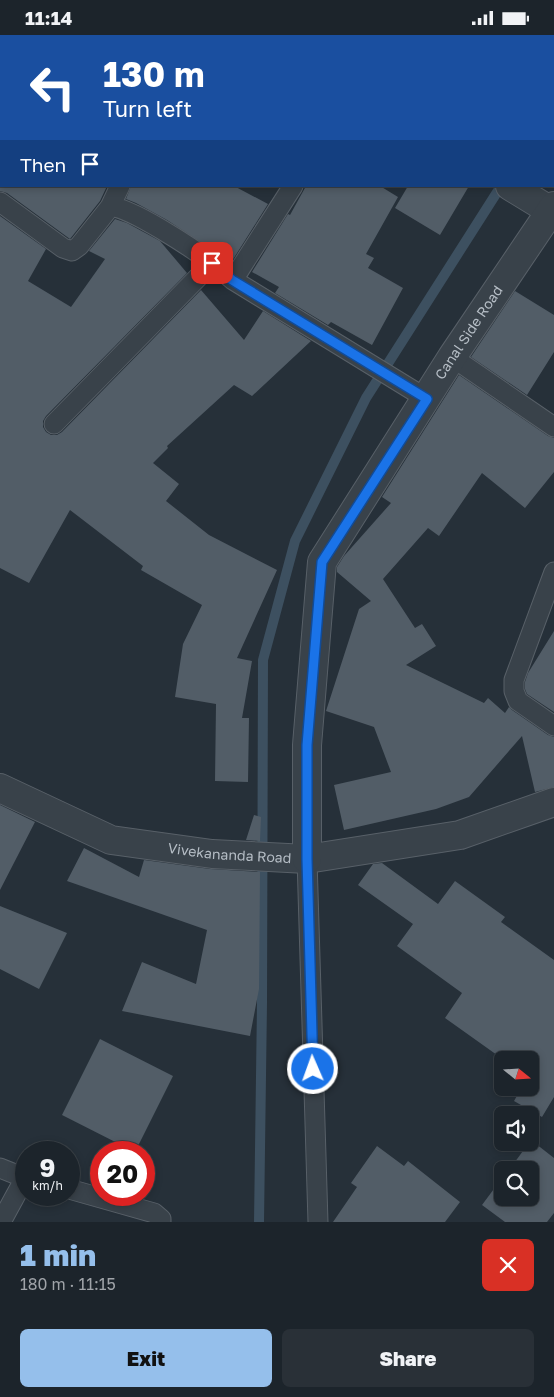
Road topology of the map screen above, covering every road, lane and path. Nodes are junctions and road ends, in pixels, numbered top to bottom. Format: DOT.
graph roads {
  1 [pos="120,187"];
  2 [pos="292,187"];
  3 [pos="515,189"];
  4 [pos="0,202"];
  5 [pos="110,207"];
  6 [pos="552,208"];
  7 [pos="212,263"];
  8 [pos="232,280"];
  9 [pos="452,357"];
  10 [pos="427,399"];
  11 [pos="54,424"];
  12 [pos="554,427"];
  13 [pos="554,572"];
  14 [pos="554,726"];
  15 [pos="0,788"];
  16 [pos="554,801"];
  17 [pos="300,858"];
  18 [pos="0,1168"];
  19 [pos="15,1174"];
  20 [pos="80,1192"];
  21 [pos="15,1196"];
  22 [pos="1,1222"];
  23 [pos="160,1222"];
  24 [pos="318,1222"];
  1 -- 5 [label="lane"];
  2 -- 8 [label="lane"];
  3 -- 6 [label="street"];
  4 -- 5 [label="lane"];
  5 -- 7 [label="lane"];
  6 -- 9 [label="street, Canal Side Road"];
  7 -- 8 [label="lane"];
  7 -- 11 [label="lane"];
  8 -- 10 [label="lane"];
  9 -- 10 [label="street, Canal Side Road"];
  9 -- 12 [label="lane"];
  10 -- 17 [label="street, Canal Side Road"];
  13 -- 14 [label="lane"];
  15 -- 17 [label="street, Vivekananda Road"];
  16 -- 17 [label="street, Vivekananda Road"];
  17 -- 24 [label="lane, Canal Side Road"];
  18 -- 19 [label="lane"];
  20 -- 23 [label="lane"];
  21 -- 22 [label="lane"];
}
